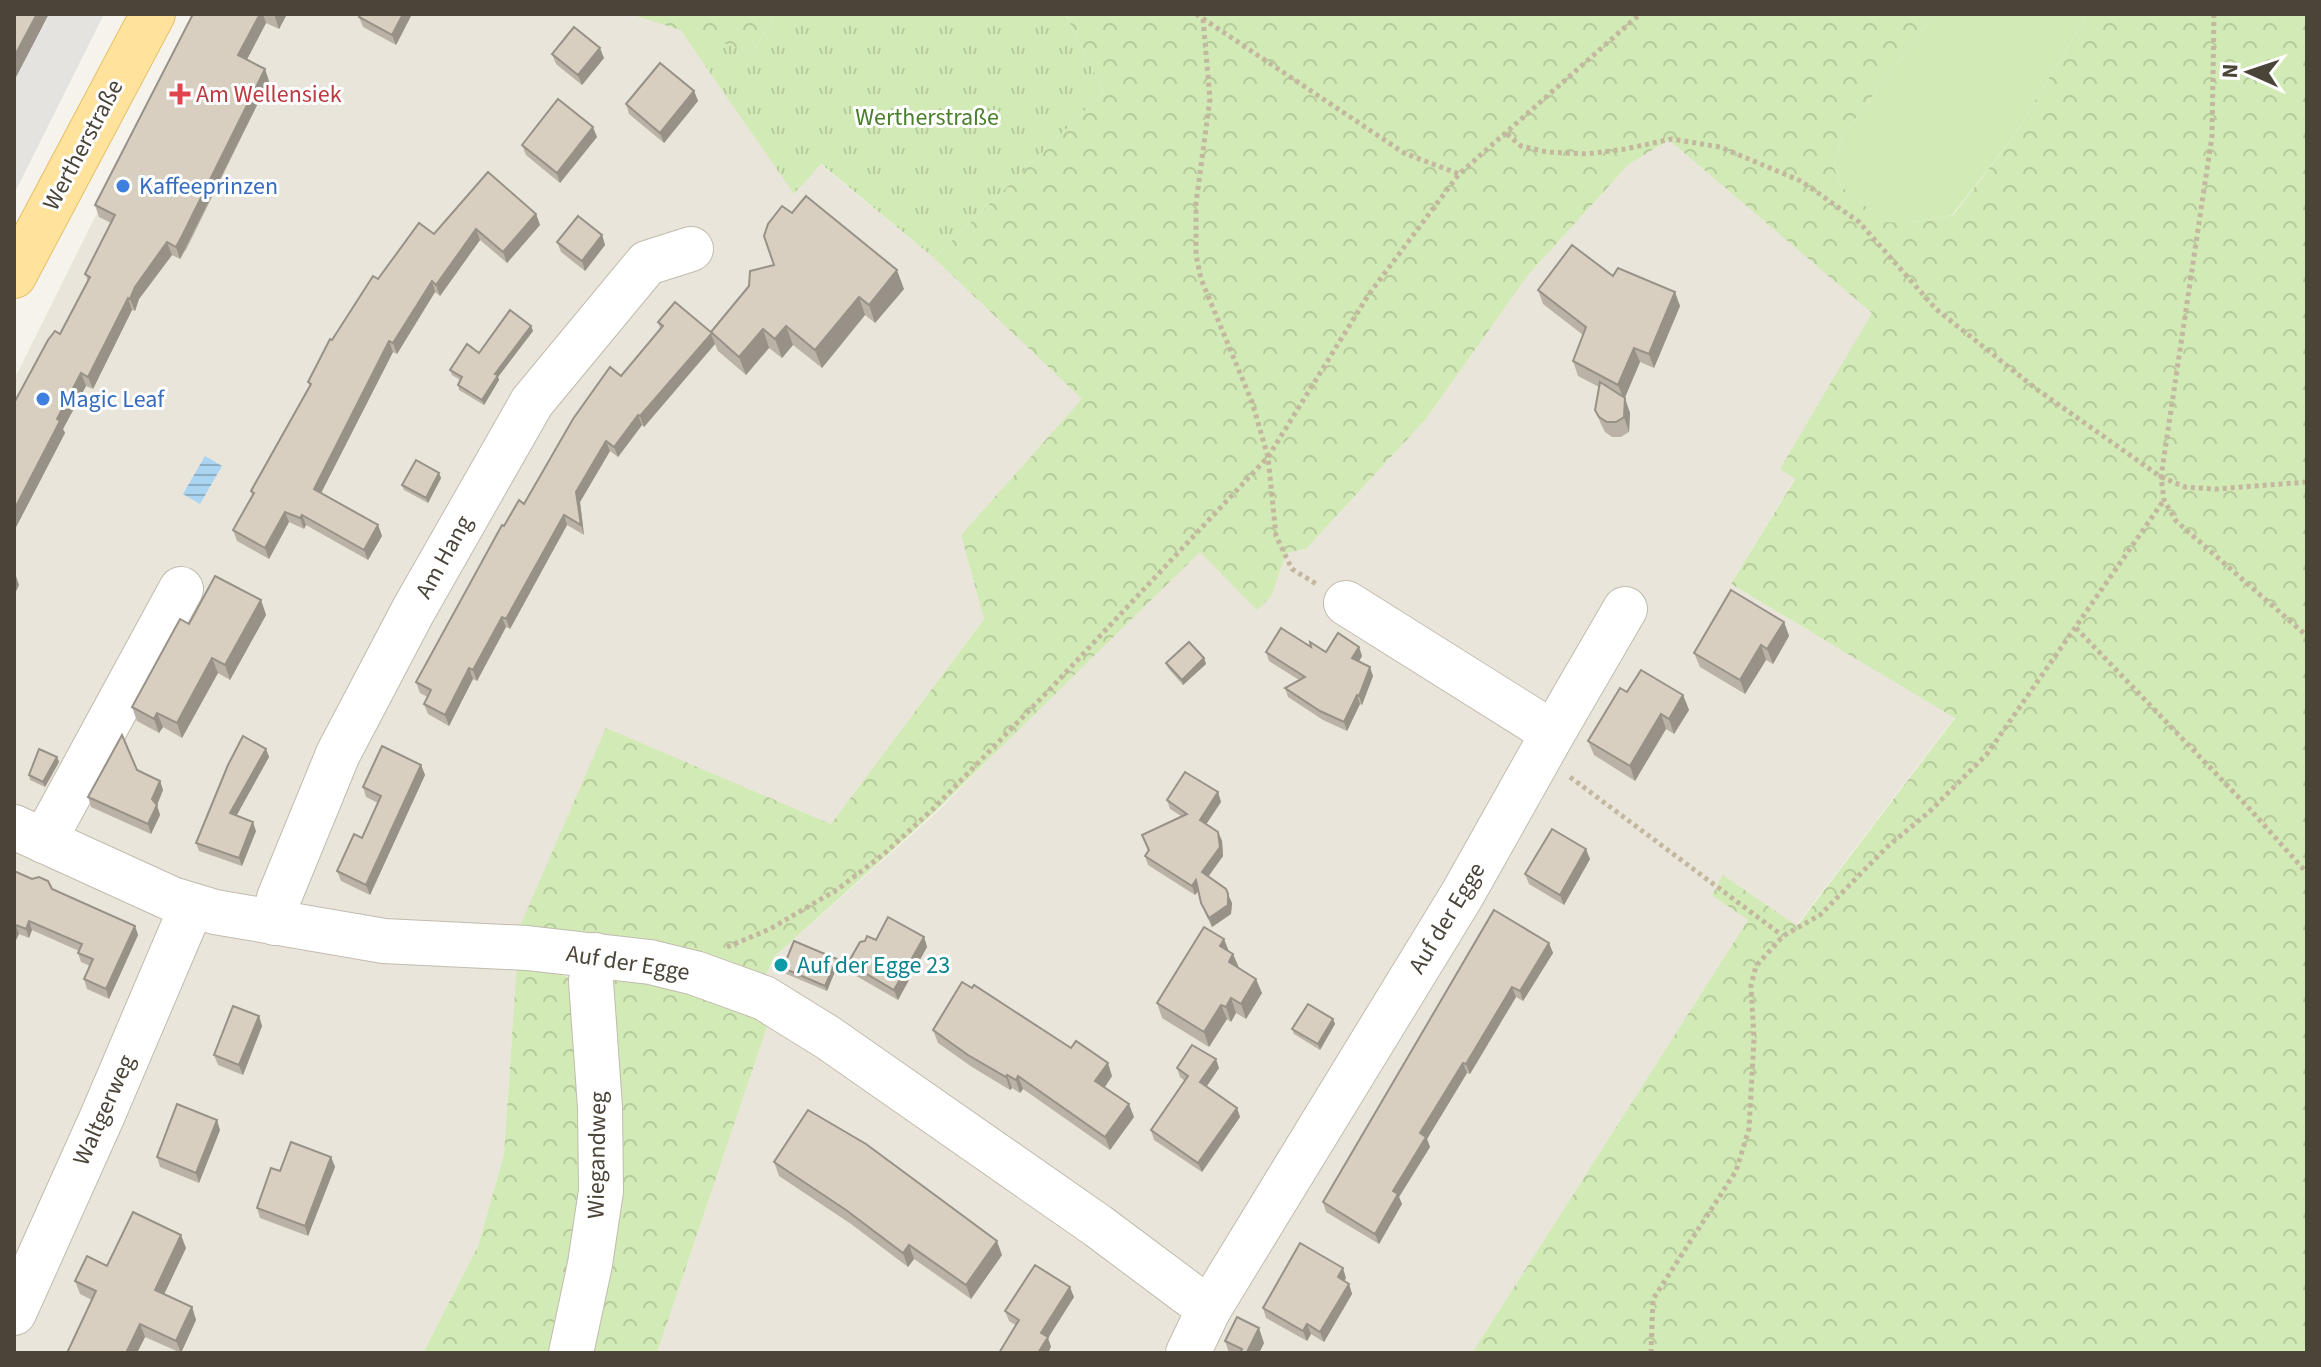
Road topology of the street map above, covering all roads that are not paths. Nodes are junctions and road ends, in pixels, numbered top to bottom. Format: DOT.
graph roads {
  1 [pos="153,14"];
  2 [pos="691,249"];
  3 [pos="14,276"];
  4 [pos="181,589"];
  5 [pos="1346,603"];
  6 [pos="1625,609"];
  7 [pos="1546,744"];
  8 [pos="29,834"];
  9 [pos="188,905"];
  10 [pos="275,923"];
  11 [pos="595,955"];
  12 [pos="1209,1309"];
  13 [pos="14,1313"];
  14 [pos="571,1353"];
  15 [pos="1188,1353"];
  1 -- 3 [label="main road, Wertherstraße"];
  2 -- 10 [label="street, Am Hang"];
  4 -- 8 [label="street"];
  5 -- 7 [label="street"];
  6 -- 7 [label="street, Auf der Egge"];
  7 -- 12 [label="street, Auf der Egge"];
  8 -- 9 [label="street, Auf der Egge"];
  9 -- 10 [label="street, Auf der Egge"];
  9 -- 13 [label="street, Waltgerweg"];
  10 -- 11 [label="street, Auf der Egge"];
  11 -- 12 [label="street, Auf der Egge"];
  11 -- 14 [label="street, Wiegandweg"];
  12 -- 15 [label="street, Auf der Egge"];
}
